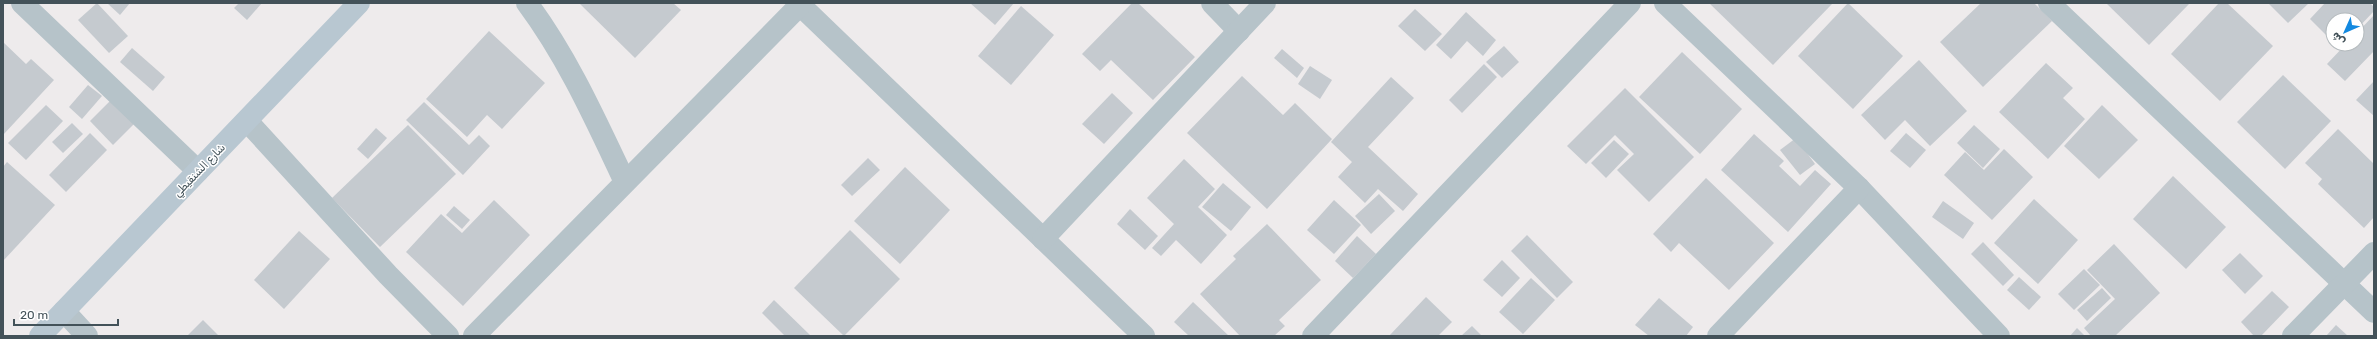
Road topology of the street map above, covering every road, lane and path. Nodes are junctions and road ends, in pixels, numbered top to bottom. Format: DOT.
graph roads {
  1 [pos="22,3"];
  2 [pos="359,3"];
  3 [pos="527,3"];
  4 [pos="1212,3"];
  5 [pos="1265,3"];
  6 [pos="1630,3"];
  7 [pos="1665,3"];
  8 [pos="2049,3"];
  9 [pos="799,4"];
  10 [pos="1239,31"];
  11 [pos="247,121"];
  12 [pos="198,171"];
  13 [pos="625,182"];
  14 [pos="1859,188"];
  15 [pos="1043,239"];
  16 [pos="2374,253"];
  17 [pos="2345,284"];
  18 [pos="64,311"];
  19 [pos="2374,312"];
  20 [pos="40,336"];
  21 [pos="88,336"];
  22 [pos="448,336"];
  23 [pos="474,336"];
  24 [pos="1144,336"];
  25 [pos="1313,336"];
  26 [pos="1718,336"];
  27 [pos="1999,336"];
  28 [pos="2293,336"];
  1 -- 12 [label="street"];
  2 -- 11 [label="street, شارع الشنقيطي"];
  3 -- 13 [label="street"];
  4 -- 10 [label="street"];
  5 -- 10 [label="street"];
  6 -- 25 [label="street"];
  7 -- 14 [label="street"];
  8 -- 17 [label="street"];
  9 -- 13 [label="street"];
  9 -- 15 [label="street"];
  10 -- 15 [label="street"];
  11 -- 12 [label="street, شارع الشنقيطي"];
  11 -- 22 [label="street"];
  12 -- 18 [label="street, شارع الشنقيطي"];
  13 -- 23 [label="street"];
  14 -- 26 [label="street"];
  14 -- 27 [label="street"];
  15 -- 24 [label="street"];
  16 -- 17 [label="street"];
  17 -- 19 [label="street"];
  17 -- 28 [label="street"];
  18 -- 20 [label="street, شارع الشنقيطي"];
  18 -- 21 [label="street"];
}
